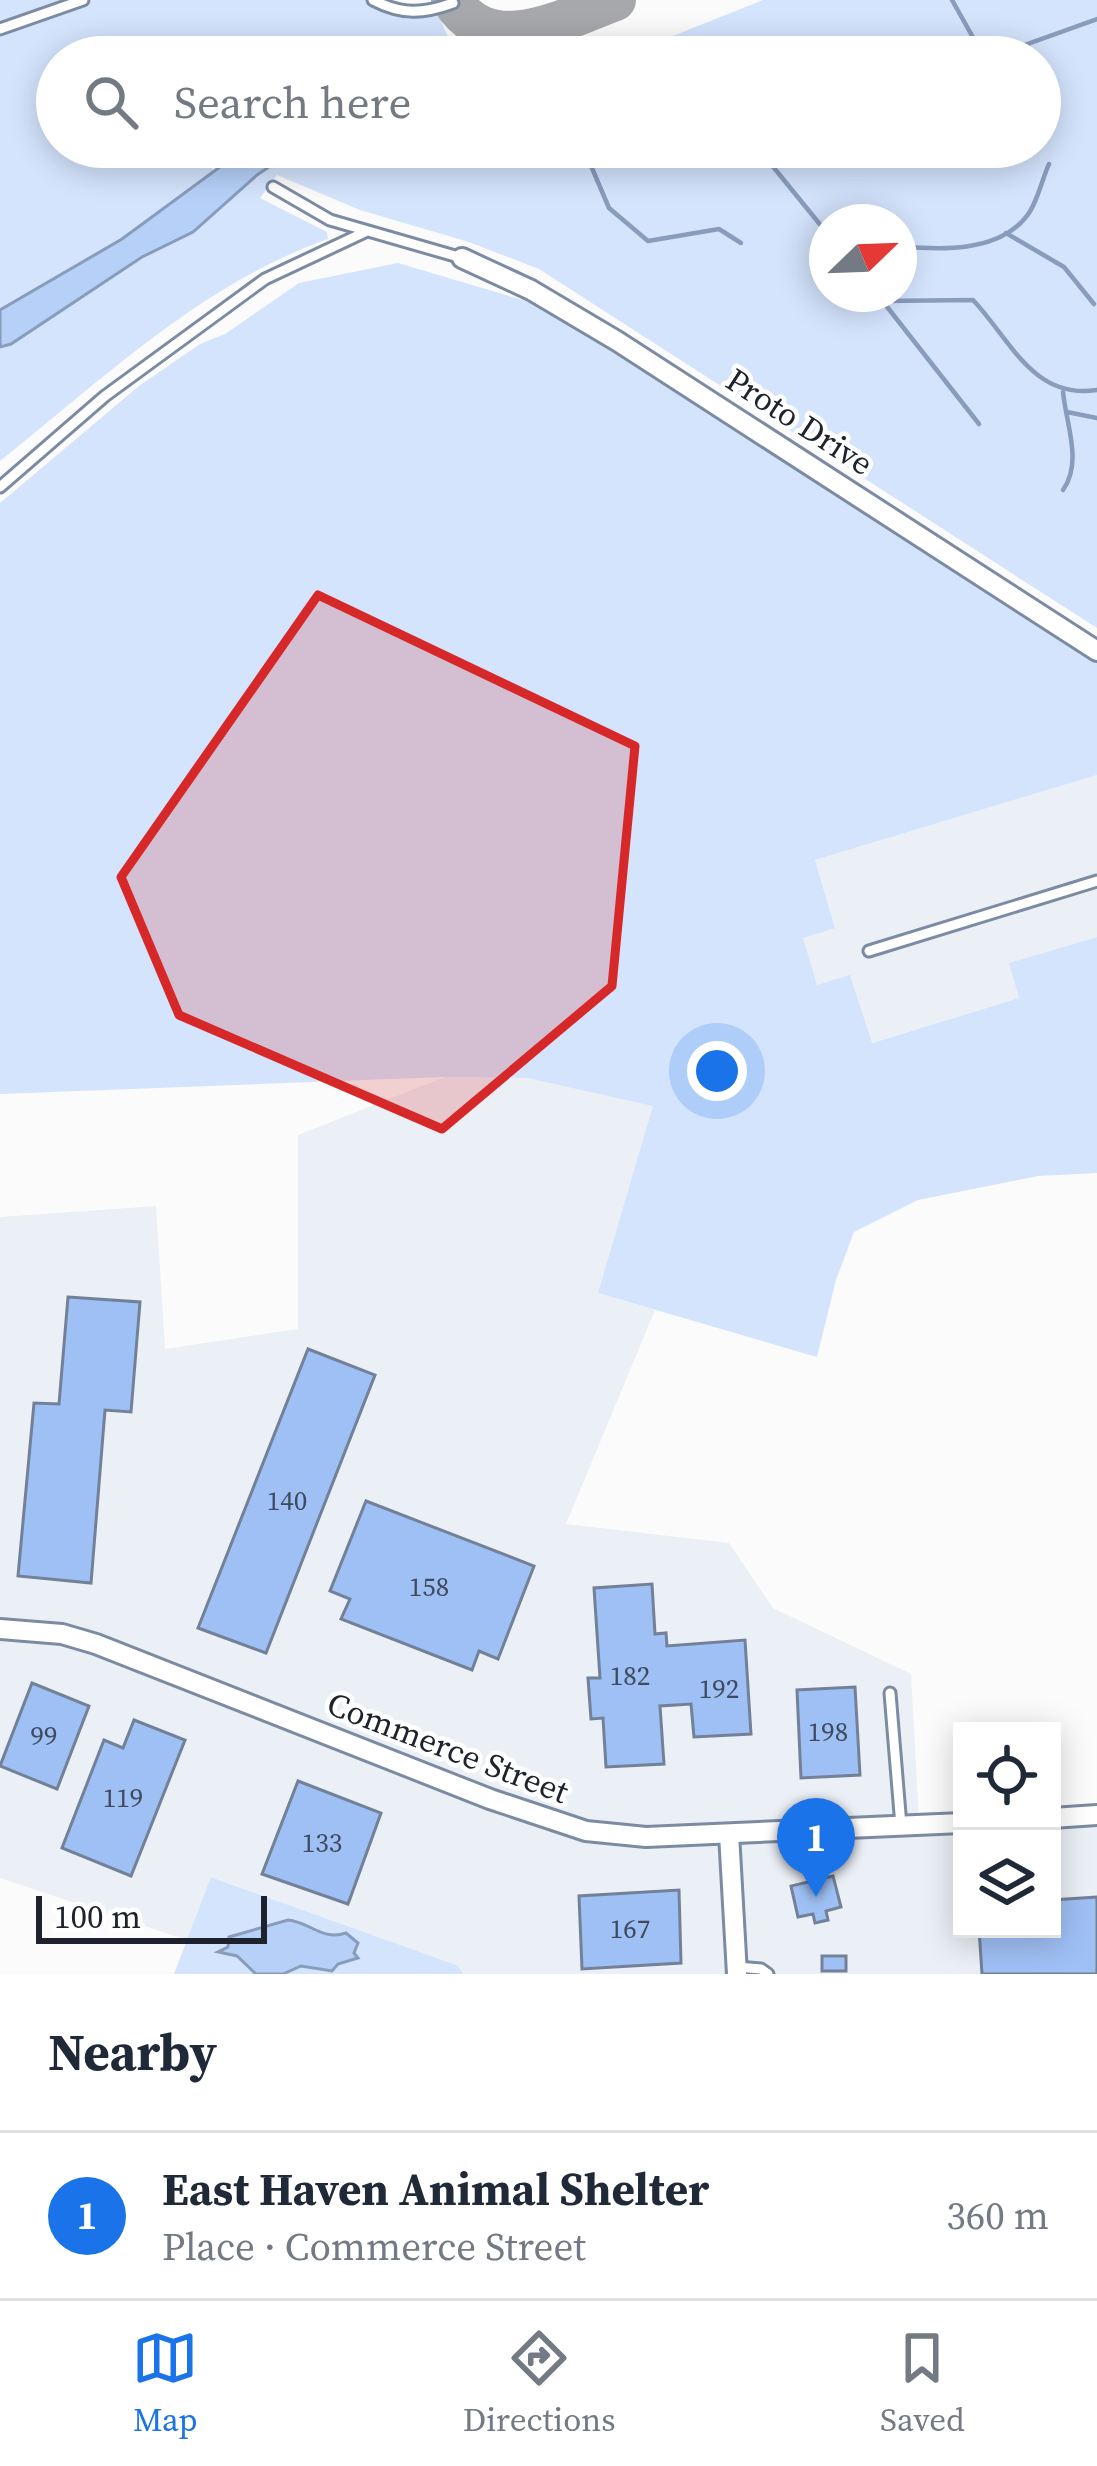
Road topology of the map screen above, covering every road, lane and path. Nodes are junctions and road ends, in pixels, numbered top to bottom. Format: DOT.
graph roads {
  1 [pos="83,0"];
  2 [pos="373,0"];
  3 [pos="453,3"];
  4 [pos="0,29"];
  5 [pos="273,188"];
  6 [pos="365,232"];
  7 [pos="461,258"];
  8 [pos="0,487"];
  9 [pos="1097,651"];
  10 [pos="1097,881"];
  11 [pos="868,952"];
  12 [pos="0,1629"];
  13 [pos="890,1693"];
  14 [pos="1097,1815"];
  15 [pos="1061,1817"];
  16 [pos="953,1823"];
  17 [pos="901,1826"];
  18 [pos="729,1834"];
  19 [pos="737,1970"];
  20 [pos="768,1974"];
  1 -- 4 [label="lane"];
  2 -- 3 [label="lane"];
  5 -- 6 [label="lane"];
  6 -- 7 [label="lane"];
  6 -- 8 [label="lane"];
  7 -- 9 [label="street, Proto Drive"];
  10 -- 11 [label="lane"];
  12 -- 18 [label="street, Commerce Street"];
  13 -- 17 [label="lane"];
  14 -- 15 [label="street"];
  16 -- 17 [label="street, Commerce Street"];
  17 -- 18 [label="street, Commerce Street"];
  18 -- 19 [label="street"];
  19 -- 20 [label="lane"];
}
